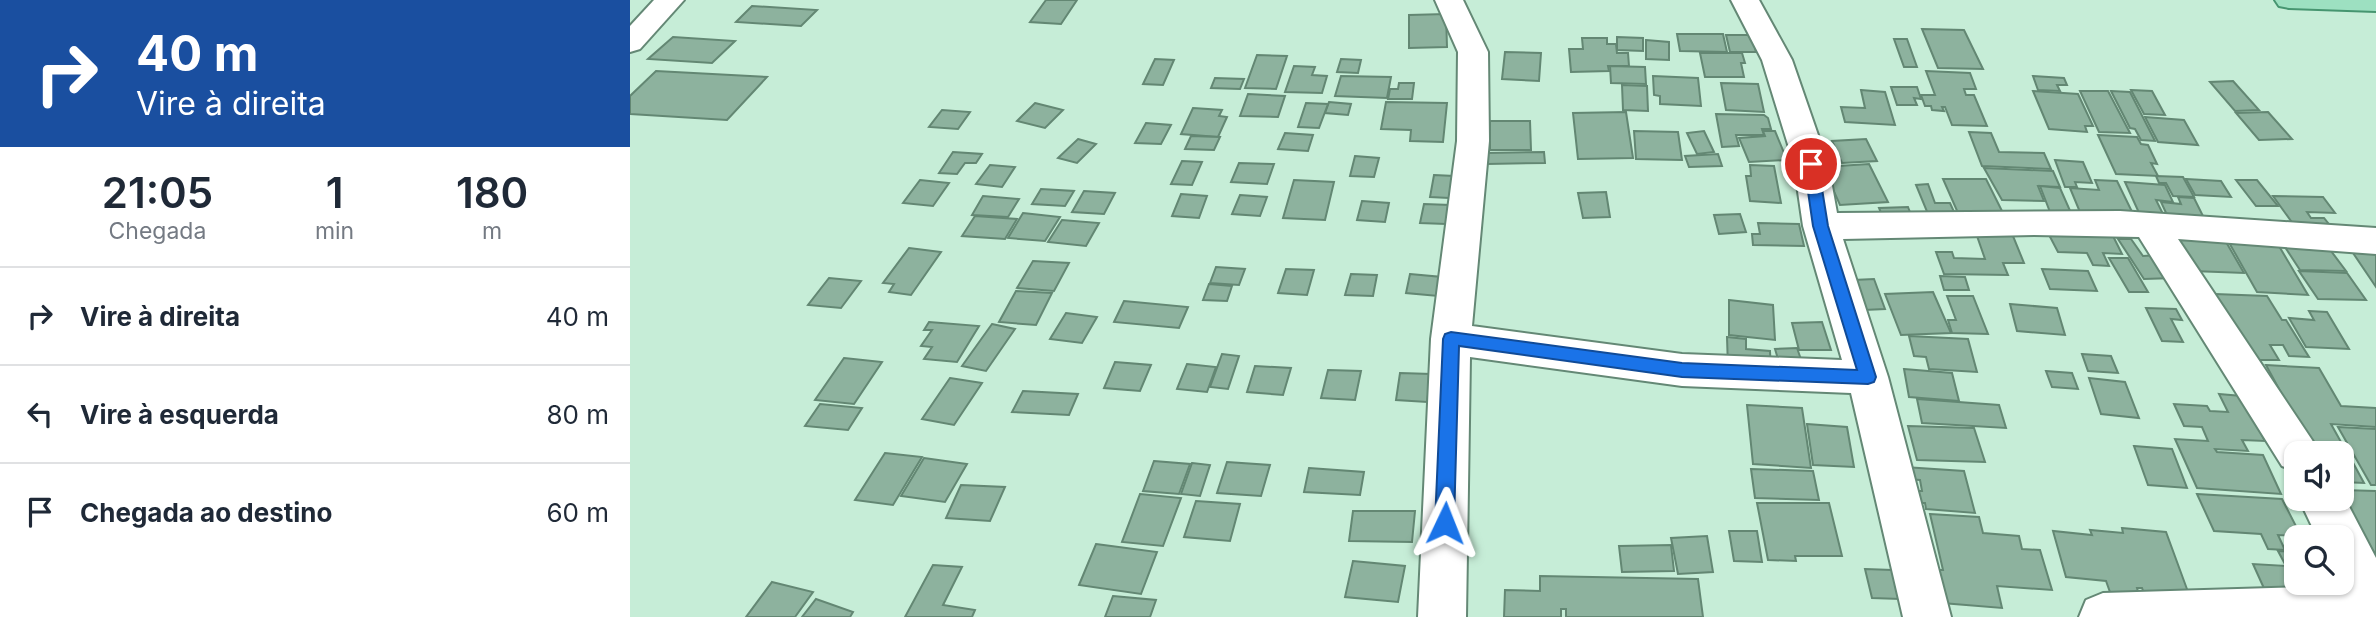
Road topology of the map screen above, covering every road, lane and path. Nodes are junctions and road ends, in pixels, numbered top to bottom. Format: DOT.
graph roads {
  1 [pos="670,0"];
  2 [pos="1449,0"];
  3 [pos="1745,0"];
  4 [pos="2289,0"];
  5 [pos="2376,3"];
  6 [pos="630,43"];
  7 [pos="2150,225"];
  8 [pos="1821,226"];
  9 [pos="2376,241"];
  10 [pos="1451,339"];
  11 [pos="1868,377"];
  12 [pos="2289,441"];
  13 [pos="2356,611"];
  14 [pos="1442,617"];
  15 [pos="1927,617"];
  16 [pos="2103,617"];
  1 -- 6 [label="street"];
  2 -- 10 [label="street"];
  3 -- 8 [label="street"];
  4 -- 5 [label="main road"];
  7 -- 8 [label="street"];
  7 -- 9 [label="street"];
  7 -- 12 [label="street"];
  8 -- 11 [label="street"];
  10 -- 11 [label="street"];
  10 -- 14 [label="street"];
  11 -- 15 [label="street"];
  13 -- 16 [label="street"];
}
